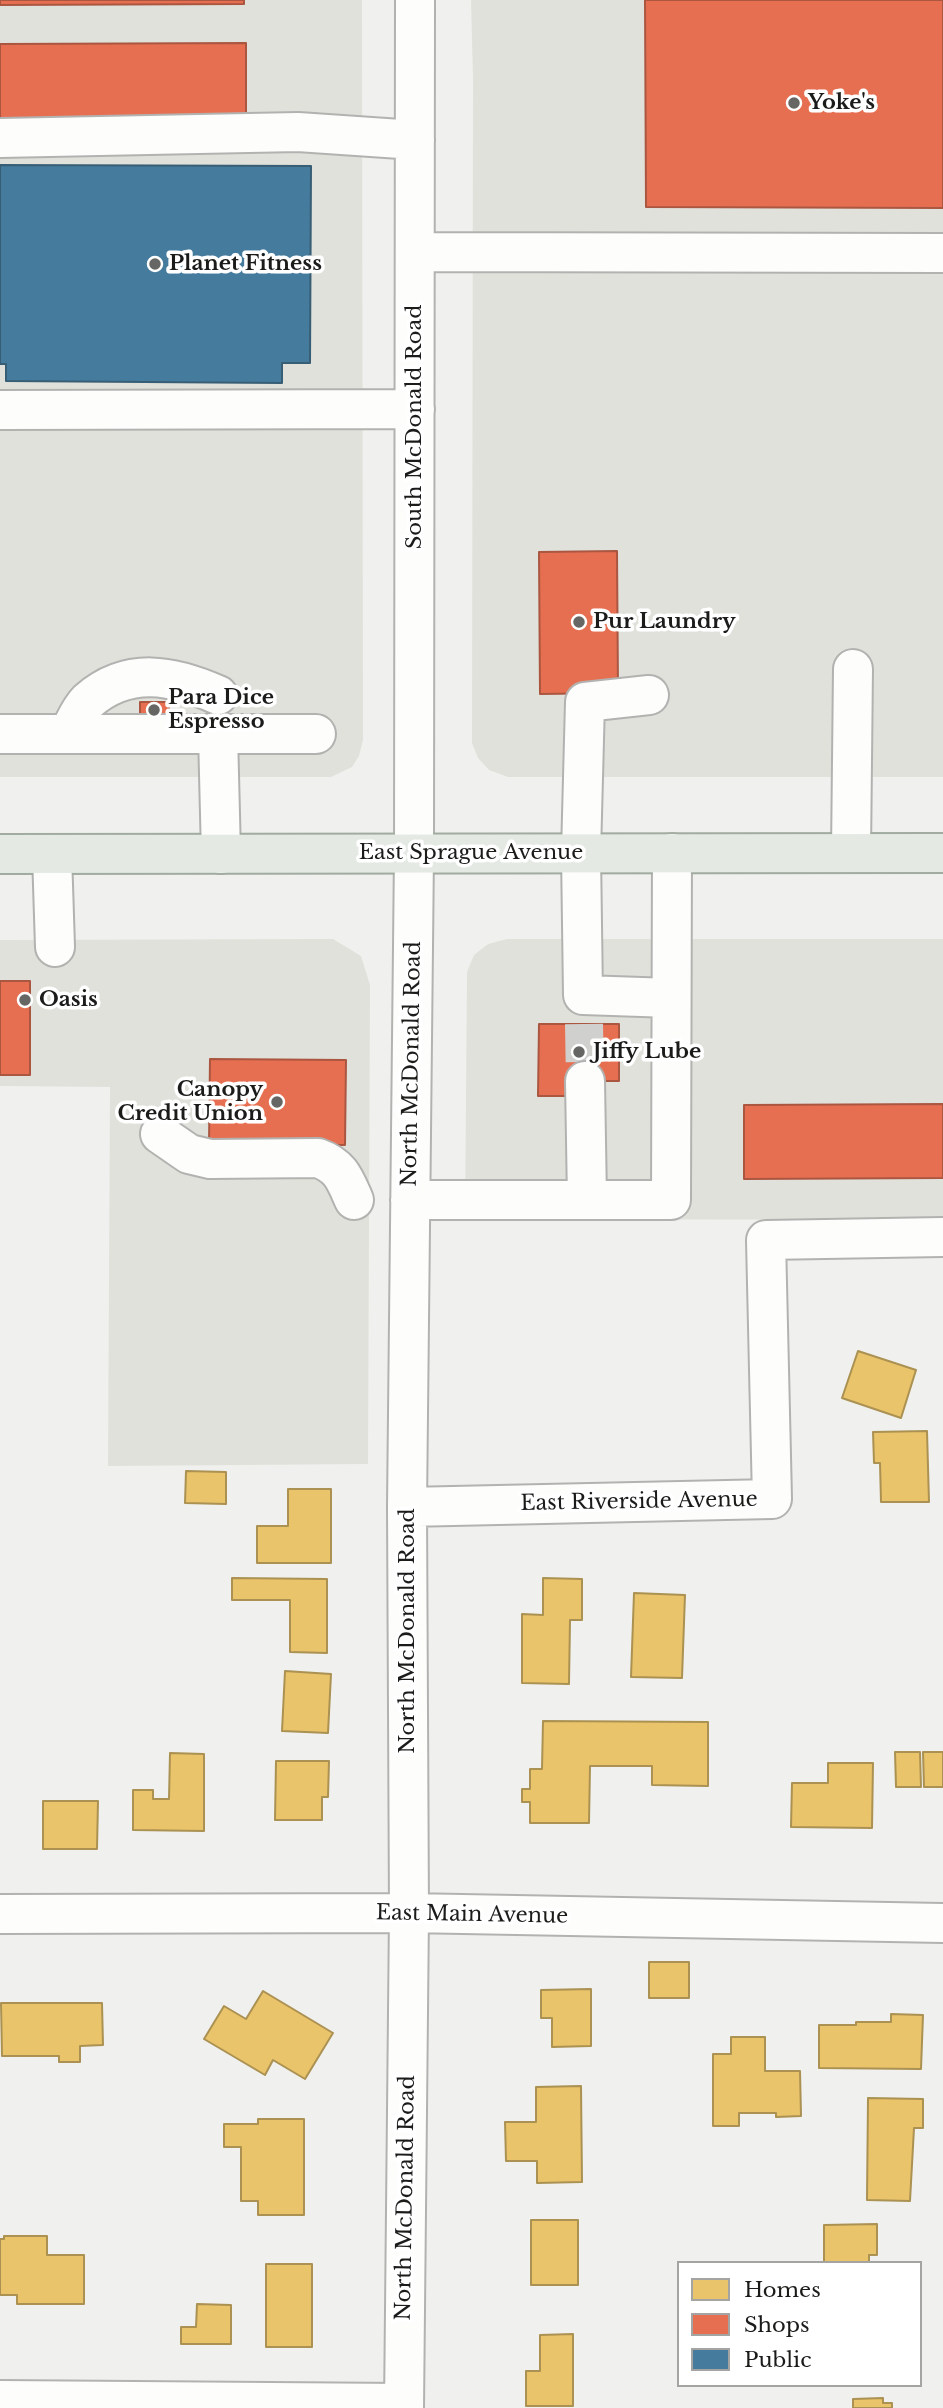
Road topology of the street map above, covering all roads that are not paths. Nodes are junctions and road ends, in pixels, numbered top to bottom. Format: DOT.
graph roads {
  1 [pos="415,0"];
  2 [pos="0,138"];
  3 [pos="415,140"];
  4 [pos="415,252"];
  5 [pos="943,253"];
  6 [pos="415,409"];
  7 [pos="0,410"];
  8 [pos="853,669"];
  9 [pos="218,695"];
  10 [pos="649,695"];
  11 [pos="0,734"];
  12 [pos="68,734"];
  13 [pos="218,734"];
  14 [pos="316,734"];
  15 [pos="414,853"];
  16 [pos="581,853"];
  17 [pos="672,853"];
  18 [pos="851,853"];
  19 [pos="943,853"];
  20 [pos="0,854"];
  21 [pos="52,854"];
  22 [pos="221,854"];
  23 [pos="55,947"];
  24 [pos="671,998"];
  25 [pos="585,1081"];
  26 [pos="160,1134"];
  27 [pos="354,1200"];
  28 [pos="410,1200"];
  29 [pos="587,1200"];
  30 [pos="943,1237"];
  31 [pos="407,1507"];
  32 [pos="410,1913"];
  33 [pos="0,1914"];
  34 [pos="943,1923"];
  35 [pos="0,2400"];
  36 [pos="404,2406"];
  1 -- 3 [label="street, South McDonald Road"];
  2 -- 3 [label="street"];
  3 -- 4 [label="street, South McDonald Road"];
  4 -- 5 [label="street"];
  4 -- 6 [label="street, South McDonald Road"];
  6 -- 7 [label="street"];
  6 -- 15 [label="street, South McDonald Road"];
  8 -- 18 [label="street"];
  9 -- 12 [label="street"];
  10 -- 16 [label="street"];
  11 -- 12 [label="street"];
  12 -- 13 [label="street"];
  13 -- 14 [label="street"];
  13 -- 22 [label="street"];
  15 -- 16 [label="main road, East Sprague Avenue"];
  15 -- 22 [label="main road, East Sprague Avenue"];
  15 -- 28 [label="street, North McDonald Road"];
  16 -- 17 [label="main road, East Sprague Avenue"];
  16 -- 24 [label="street"];
  17 -- 18 [label="main road, East Sprague Avenue"];
  17 -- 24 [label="street"];
  18 -- 19 [label="main road, East Sprague Avenue"];
  20 -- 21 [label="main road, East Sprague Avenue"];
  21 -- 22 [label="main road, East Sprague Avenue"];
  21 -- 23 [label="street"];
  24 -- 29 [label="street"];
  25 -- 29 [label="street"];
  26 -- 27 [label="street"];
  28 -- 29 [label="street"];
  28 -- 31 [label="street, North McDonald Road"];
  30 -- 31 [label="street, East Riverside Avenue"];
  31 -- 32 [label="street, North McDonald Road"];
  32 -- 33 [label="street, East Main Avenue"];
  32 -- 34 [label="street, East Main Avenue"];
  32 -- 36 [label="street, North McDonald Road"];
  35 -- 36 [label="street"];
}
